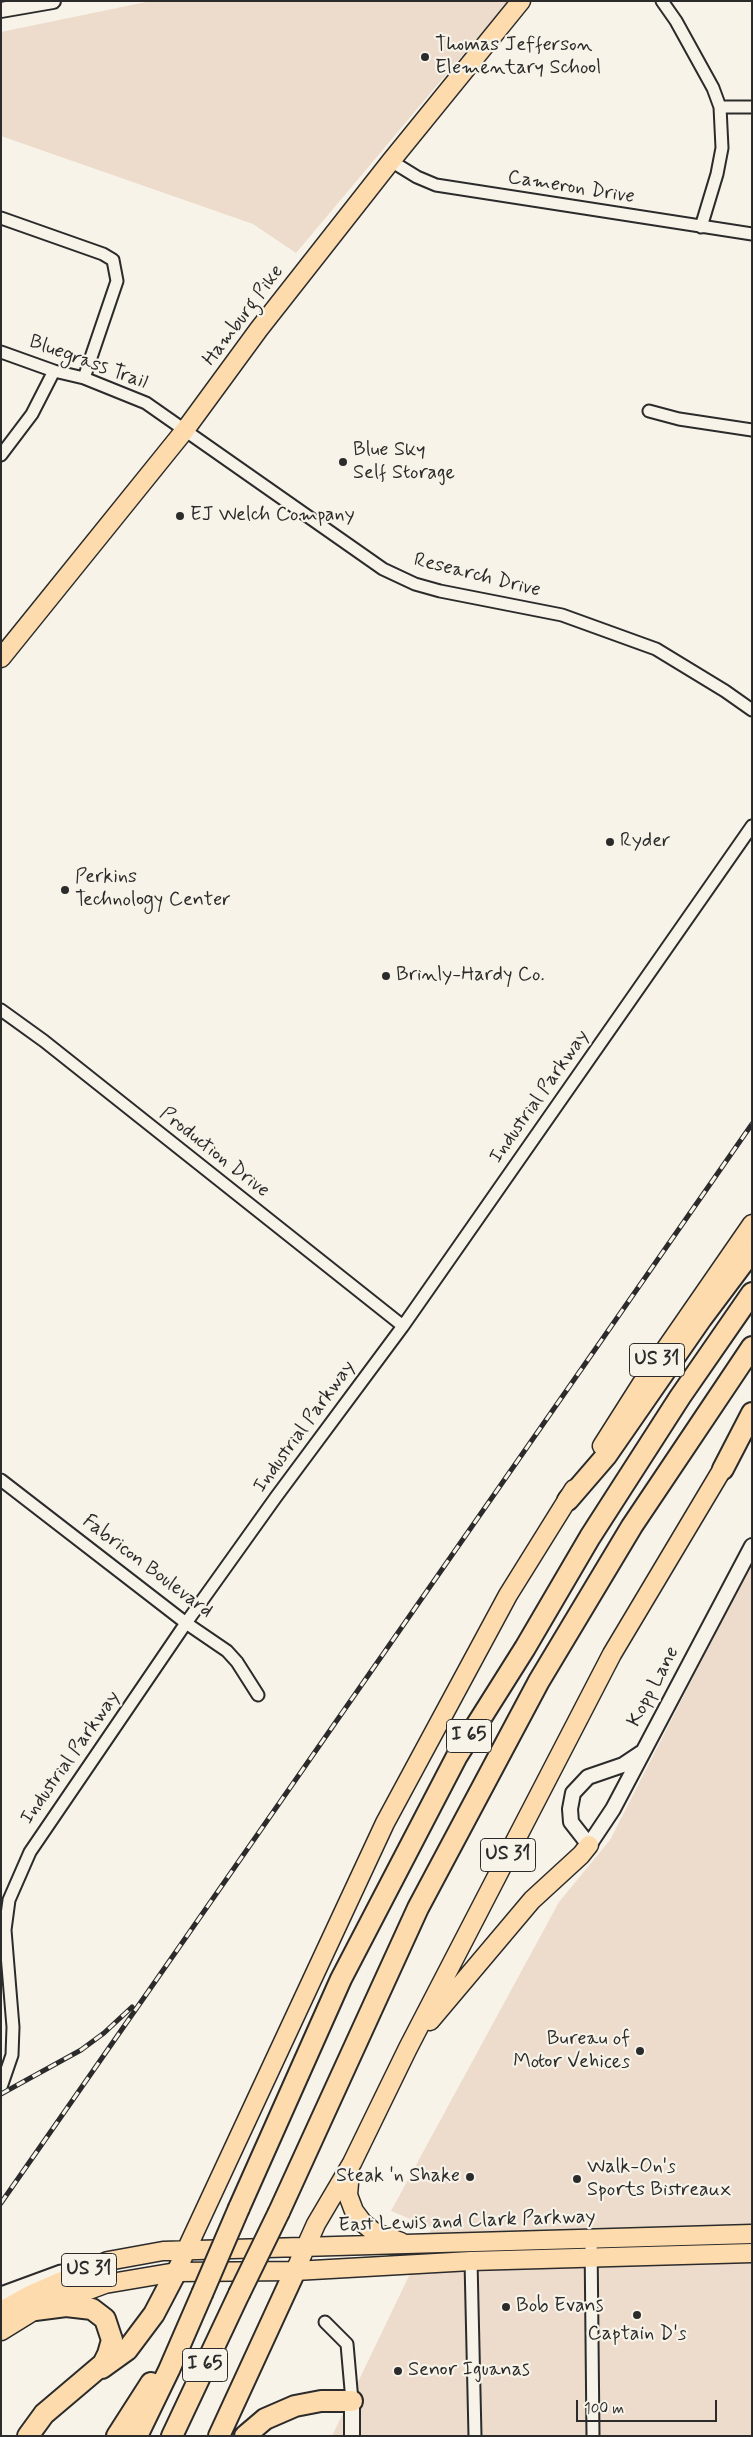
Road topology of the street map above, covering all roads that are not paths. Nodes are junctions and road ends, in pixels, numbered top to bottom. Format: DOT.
graph roads {
  1 [pos="53,1"];
  2 [pos="521,1"];
  3 [pos="662,1"];
  4 [pos="1,10"];
  5 [pos="720,107"];
  6 [pos="752,107"];
  7 [pos="391,161"];
  8 [pos="1,218"];
  9 [pos="701,227"];
  10 [pos="752,234"];
  11 [pos="1,352"];
  12 [pos="54,371"];
  13 [pos="84,378"];
  14 [pos="649,411"];
  15 [pos="184,430"];
  16 [pos="752,430"];
  17 [pos="1,455"];
  18 [pos="1,658"];
  19 [pos="750,705"];
  20 [pos="752,826"];
  21 [pos="1,1010"];
  22 [pos="752,1224"];
  23 [pos="752,1251"];
  24 [pos="752,1292"];
  25 [pos="402,1326"];
  26 [pos="752,1347"];
  27 [pos="752,1413"];
  28 [pos="752,1421"];
  29 [pos="723,1468"];
  30 [pos="1,1480"];
  31 [pos="568,1500"];
  32 [pos="752,1546"];
  33 [pos="186,1623"];
  34 [pos="258,1695"];
  35 [pos="642,1753"];
  36 [pos="589,1845"];
  37 [pos="3,1930"];
  38 [pos="408,2048"];
  39 [pos="1,2087"];
  40 [pos="352,2163"];
  41 [pos="752,2234"];
  42 [pos="590,2239"];
  43 [pos="411,2244"];
  44 [pos="306,2248"];
  45 [pos="184,2251"];
  46 [pos="752,2253"];
  47 [pos="590,2257"];
  48 [pos="108,2261"];
  49 [pos="471,2261"];
  50 [pos="295,2271"];
  51 [pos="176,2272"];
  52 [pos="1,2295"];
  53 [pos="35,2310"];
  54 [pos="1,2311"];
  55 [pos="193,2316"];
  56 [pos="325,2322"];
  57 [pos="1,2330"];
  58 [pos="90,2376"];
  59 [pos="352,2401"];
  60 [pos="28,2436"];
  61 [pos="117,2436"];
  62 [pos="137,2436"];
  63 [pos="174,2436"];
  64 [pos="219,2436"];
  65 [pos="245,2436"];
  66 [pos="352,2436"];
  67 [pos="475,2436"];
  68 [pos="593,2436"];
  1 -- 4 [label="street"];
  2 -- 7 [label="main road, Hamburg Pike"];
  3 -- 5 [label="street"];
  5 -- 6 [label="street"];
  5 -- 9 [label="street"];
  7 -- 9 [label="street, Cameron Drive"];
  7 -- 15 [label="main road, Hamburg Pike"];
  8 -- 13 [label="street"];
  9 -- 10 [label="street, Cameron Drive"];
  11 -- 12 [label="street, Bluegrass Trail"];
  12 -- 13 [label="street, Bluegrass Trail"];
  12 -- 17 [label="street"];
  13 -- 15 [label="street, Bluegrass Trail"];
  14 -- 16 [label="street"];
  15 -- 18 [label="main road, Hamburg Pike"];
  15 -- 19 [label="street, Research Drive"];
  20 -- 25 [label="street, Industrial Parkway"];
  21 -- 25 [label="street, Production Drive"];
  22 -- 31 [label="main road, US 31"];
  23 -- 31 [label="highway"];
  24 -- 55 [label="highway, I 65, bridge"];
  25 -- 33 [label="street, Industrial Parkway"];
  26 -- 63 [label="highway, I 65, bridge"];
  27 -- 29 [label="highway"];
  28 -- 29 [label="main road, US 31"];
  29 -- 38 [label="main road, US 31"];
  30 -- 33 [label="street, Fabricon Boulevard"];
  31 -- 45 [label="main road, US 31"];
  32 -- 35 [label="street, Kopp Lane"];
  33 -- 34 [label="street, Fabricon Boulevard"];
  33 -- 37 [label="street, Industrial Parkway"];
  35 -- 36 [label="street, Kopp Lane"];
  35 -- 36 [label="street"];
  36 -- 38 [label="main road"];
  37 -- 39 [label="street, Industrial Parkway"];
  38 -- 40 [label="main road, US 31"];
  40 -- 43 [label="main road"];
  40 -- 44 [label="main road, US 31"];
  41 -- 42 [label="main road, East Lewis and Clark Parkway"];
  42 -- 43 [label="main road, East Lewis and Clark Parkway"];
  42 -- 47 [label="street"];
  43 -- 44 [label="main road, East Lewis and Clark Parkway"];
  44 -- 45 [label="main road, East Lewis and Clark Parkway"];
  44 -- 50 [label="main road, US 31"];
  45 -- 48 [label="main road, US 31"];
  45 -- 51 [label="main road"];
  46 -- 47 [label="main road, East Lewis and Clark Parkway"];
  47 -- 49 [label="main road, East Lewis and Clark Parkway"];
  47 -- 68 [label="street"];
  48 -- 52 [label="main road"];
  48 -- 54 [label="main road, US 31"];
  49 -- 50 [label="main road, East Lewis and Clark Parkway"];
  49 -- 67 [label="street"];
  50 -- 51 [label="main road, US 31"];
  50 -- 64 [label="highway"];
  51 -- 53 [label="main road, US 31"];
  51 -- 58 [label="highway"];
  53 -- 57 [label="main road, US 31"];
  53 -- 58 [label="highway"];
  55 -- 61 [label="highway"];
  55 -- 62 [label="highway, I 65"];
  56 -- 59 [label="street"];
  58 -- 60 [label="highway"];
  59 -- 65 [label="highway"];
  59 -- 66 [label="street"];
}
